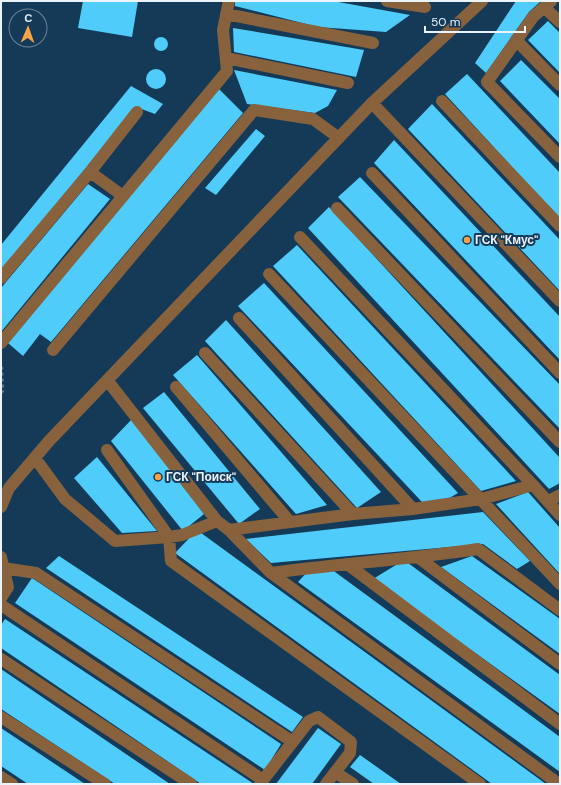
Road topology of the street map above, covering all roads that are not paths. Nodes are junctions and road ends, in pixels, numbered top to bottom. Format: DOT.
graph roads {
  1 [pos="228,1"];
  2 [pos="387,1"];
  3 [pos="482,1"];
  4 [pos="547,4"];
  5 [pos="425,7"];
  6 [pos="226,14"];
  7 [pos="560,22"];
  8 [pos="516,40"];
  9 [pos="373,43"];
  10 [pos="226,58"];
  11 [pos="348,83"];
  12 [pos="560,85"];
  13 [pos="442,101"];
  14 [pos="372,103"];
  15 [pos="137,112"];
  16 [pos="339,138"];
  17 [pos="560,157"];
  18 [pos="90,172"];
  19 [pos="372,173"];
  20 [pos="123,196"];
  21 [pos="337,208"];
  22 [pos="560,226"];
  23 [pos="300,238"];
  24 [pos="269,274"];
  25 [pos="1,278"];
  26 [pos="560,301"];
  27 [pos="239,318"];
  28 [pos="1,343"];
  29 [pos="53,350"];
  30 [pos="205,353"];
  31 [pos="560,372"];
  32 [pos="107,380"];
  33 [pos="176,387"];
  34 [pos="560,442"];
  35 [pos="107,450"];
  36 [pos="35,458"];
  37 [pos="533,485"];
  38 [pos="5,490"];
  39 [pos="560,495"];
  40 [pos="481,499"];
  41 [pos="548,501"];
  42 [pos="1,507"];
  43 [pos="413,509"];
  44 [pos="353,514"];
  45 [pos="560,515"];
  46 [pos="217,520"];
  47 [pos="290,522"];
  48 [pos="229,530"];
  49 [pos="169,537"];
  50 [pos="419,558"];
  51 [pos="2,563"];
  52 [pos="347,564"];
  53 [pos="271,573"];
  54 [pos="560,584"];
  55 [pos="1,598"];
  56 [pos="1,605"];
  57 [pos="560,610"];
  58 [pos="1,659"];
  59 [pos="560,664"];
  60 [pos="1,717"];
  61 [pos="560,724"];
  62 [pos="293,742"];
  63 [pos="335,772"];
  64 [pos="1,777"];
  65 [pos="262,782"];
  66 [pos="12,784"];
  67 [pos="105,784"];
  68 [pos="190,784"];
  69 [pos="326,784"];
  70 [pos="353,784"];
  71 [pos="480,784"];
  72 [pos="558,784"];
  1 -- 6 [label="street"];
  2 -- 5 [label="street"];
  3 -- 14 [label="street"];
  4 -- 7 [label="street"];
  4 -- 8 [label="street"];
  6 -- 9 [label="street"];
  6 -- 10 [label="street"];
  8 -- 12 [label="street"];
  8 -- 17 [label="street"];
  10 -- 11 [label="street"];
  10 -- 20 [label="street"];
  13 -- 22 [label="street"];
  14 -- 16 [label="street"];
  14 -- 26 [label="street"];
  15 -- 18 [label="street"];
  16 -- 29 [label="street"];
  16 -- 32 [label="street"];
  18 -- 20 [label="street"];
  18 -- 25 [label="street"];
  19 -- 31 [label="street"];
  20 -- 28 [label="street"];
  21 -- 34 [label="street"];
  23 -- 37 [label="street"];
  24 -- 40 [label="street"];
  27 -- 43 [label="street"];
  30 -- 44 [label="street"];
  32 -- 36 [label="street"];
  32 -- 46 [label="street"];
  33 -- 47 [label="street"];
  35 -- 49 [label="street"];
  36 -- 38 [label="street"];
  36 -- 49 [label="street"];
  37 -- 40 [label="street"];
  37 -- 41 [label="street"];
  38 -- 42 [label="street"];
  39 -- 41 [label="street"];
  40 -- 43 [label="street"];
  40 -- 54 [label="street"];
  41 -- 45 [label="street"];
  43 -- 44 [label="street"];
  44 -- 47 [label="street"];
  46 -- 48 [label="street"];
  46 -- 49 [label="street"];
  47 -- 48 [label="street"];
  48 -- 53 [label="street"];
  49 -- 71 [label="street"];
  50 -- 52 [label="street"];
  50 -- 57 [label="street"];
  50 -- 59 [label="street"];
  51 -- 55 [label="street"];
  51 -- 62 [label="street"];
  52 -- 53 [label="street"];
  52 -- 61 [label="street"];
  53 -- 72 [label="street"];
  56 -- 65 [label="street"];
  58 -- 68 [label="street"];
  60 -- 67 [label="street"];
  62 -- 63 [label="street"];
  62 -- 65 [label="street"];
  63 -- 69 [label="street"];
  63 -- 70 [label="street"];
  64 -- 66 [label="street"];
}
